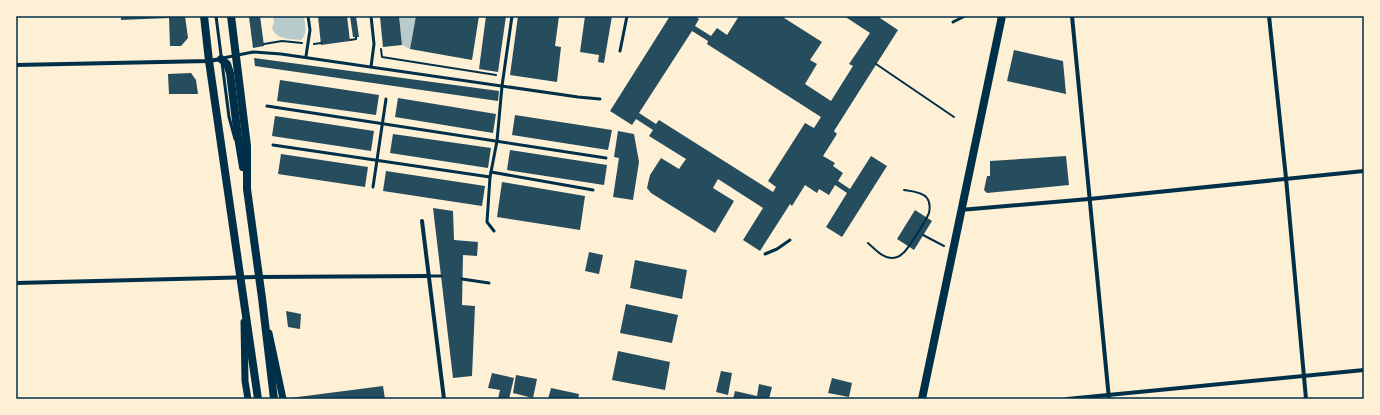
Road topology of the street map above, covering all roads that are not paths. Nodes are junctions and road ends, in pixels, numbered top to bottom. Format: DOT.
graph roads {
  1 [pos="204,16"];
  2 [pos="216,16"];
  3 [pos="231,16"];
  4 [pos="308,16"];
  5 [pos="371,16"];
  6 [pos="512,16"];
  7 [pos="627,16"];
  8 [pos="966,16"];
  9 [pos="1002,16"];
  10 [pos="1072,16"];
  11 [pos="1269,16"];
  12 [pos="953,22"];
  13 [pos="620,50"];
  14 [pos="237,56"];
  15 [pos="306,56"];
  16 [pos="221,59"];
  17 [pos="209,61"];
  18 [pos="16,65"];
  19 [pos="371,67"];
  20 [pos="502,86"];
  21 [pos="386,99"];
  22 [pos="600,99"];
  23 [pos="267,106"];
  24 [pos="383,123"];
  25 [pos="497,141"];
  26 [pos="273,145"];
  27 [pos="606,158"];
  28 [pos="377,161"];
  29 [pos="1364,171"];
  30 [pos="491,172"];
  31 [pos="490,177"];
  32 [pos="1286,178"];
  33 [pos="373,187"];
  34 [pos="248,189"];
  35 [pos="593,190"];
  36 [pos="1089,199"];
  37 [pos="960,210"];
  38 [pos="422,221"];
  39 [pos="494,231"];
  40 [pos="790,240"];
  41 [pos="765,254"];
  42 [pos="429,276"];
  43 [pos="441,276"];
  44 [pos="259,277"];
  45 [pos="241,278"];
  46 [pos="462,279"];
  47 [pos="16,283"];
  48 [pos="489,283"];
  49 [pos="243,294"];
  50 [pos="262,296"];
  51 [pos="1364,370"];
  52 [pos="1304,375"];
  53 [pos="1109,397"];
  54 [pos="248,399"];
  55 [pos="258,399"];
  56 [pos="274,399"];
  57 [pos="283,399"];
  58 [pos="444,399"];
  59 [pos="922,399"];
  60 [pos="1067,399"];
  61 [pos="1306,399"];
  1 -- 17 [label="main road"];
  2 -- 16 [label="lane"];
  3 -- 14 [label="main road"];
  4 -- 15 [label="lane"];
  5 -- 19 [label="lane"];
  6 -- 20 [label="lane"];
  7 -- 13 [label="lane"];
  8 -- 12 [label="lane"];
  9 -- 37 [label="main road"];
  10 -- 36 [label="street"];
  11 -- 32 [label="street"];
  14 -- 15 [label="lane"];
  14 -- 16 [label="lane"];
  14 -- 34 [label="main road"];
  15 -- 19 [label="lane"];
  16 -- 17 [label="street"];
  16 -- 34 [label="main road"];
  17 -- 18 [label="street"];
  17 -- 45 [label="main road"];
  19 -- 20 [label="lane"];
  20 -- 22 [label="lane"];
  20 -- 25 [label="lane"];
  21 -- 24 [label="lane"];
  23 -- 24 [label="lane"];
  24 -- 25 [label="lane"];
  24 -- 28 [label="lane"];
  25 -- 27 [label="lane"];
  25 -- 30 [label="lane"];
  26 -- 28 [label="lane"];
  28 -- 31 [label="lane"];
  28 -- 33 [label="lane"];
  29 -- 32 [label="street"];
  30 -- 31 [label="lane"];
  30 -- 35 [label="lane"];
  31 -- 39 [label="lane"];
  32 -- 36 [label="street"];
  32 -- 52 [label="street"];
  34 -- 44 [label="main road"];
  36 -- 37 [label="street"];
  36 -- 53 [label="street"];
  37 -- 59 [label="main road"];
  38 -- 42 [label="street"];
  40 -- 41 [label="lane"];
  42 -- 43 [label="lane"];
  42 -- 44 [label="street"];
  42 -- 58 [label="street"];
  44 -- 45 [label="street"];
  44 -- 50 [label="main road"];
  45 -- 47 [label="street"];
  45 -- 49 [label="main road"];
  46 -- 48 [label="lane"];
  49 -- 54 [label="street"];
  49 -- 55 [label="main road"];
  50 -- 56 [label="main road"];
  50 -- 57 [label="street"];
  51 -- 52 [label="street"];
  52 -- 53 [label="street"];
  52 -- 61 [label="street"];
  53 -- 60 [label="street"];
}
